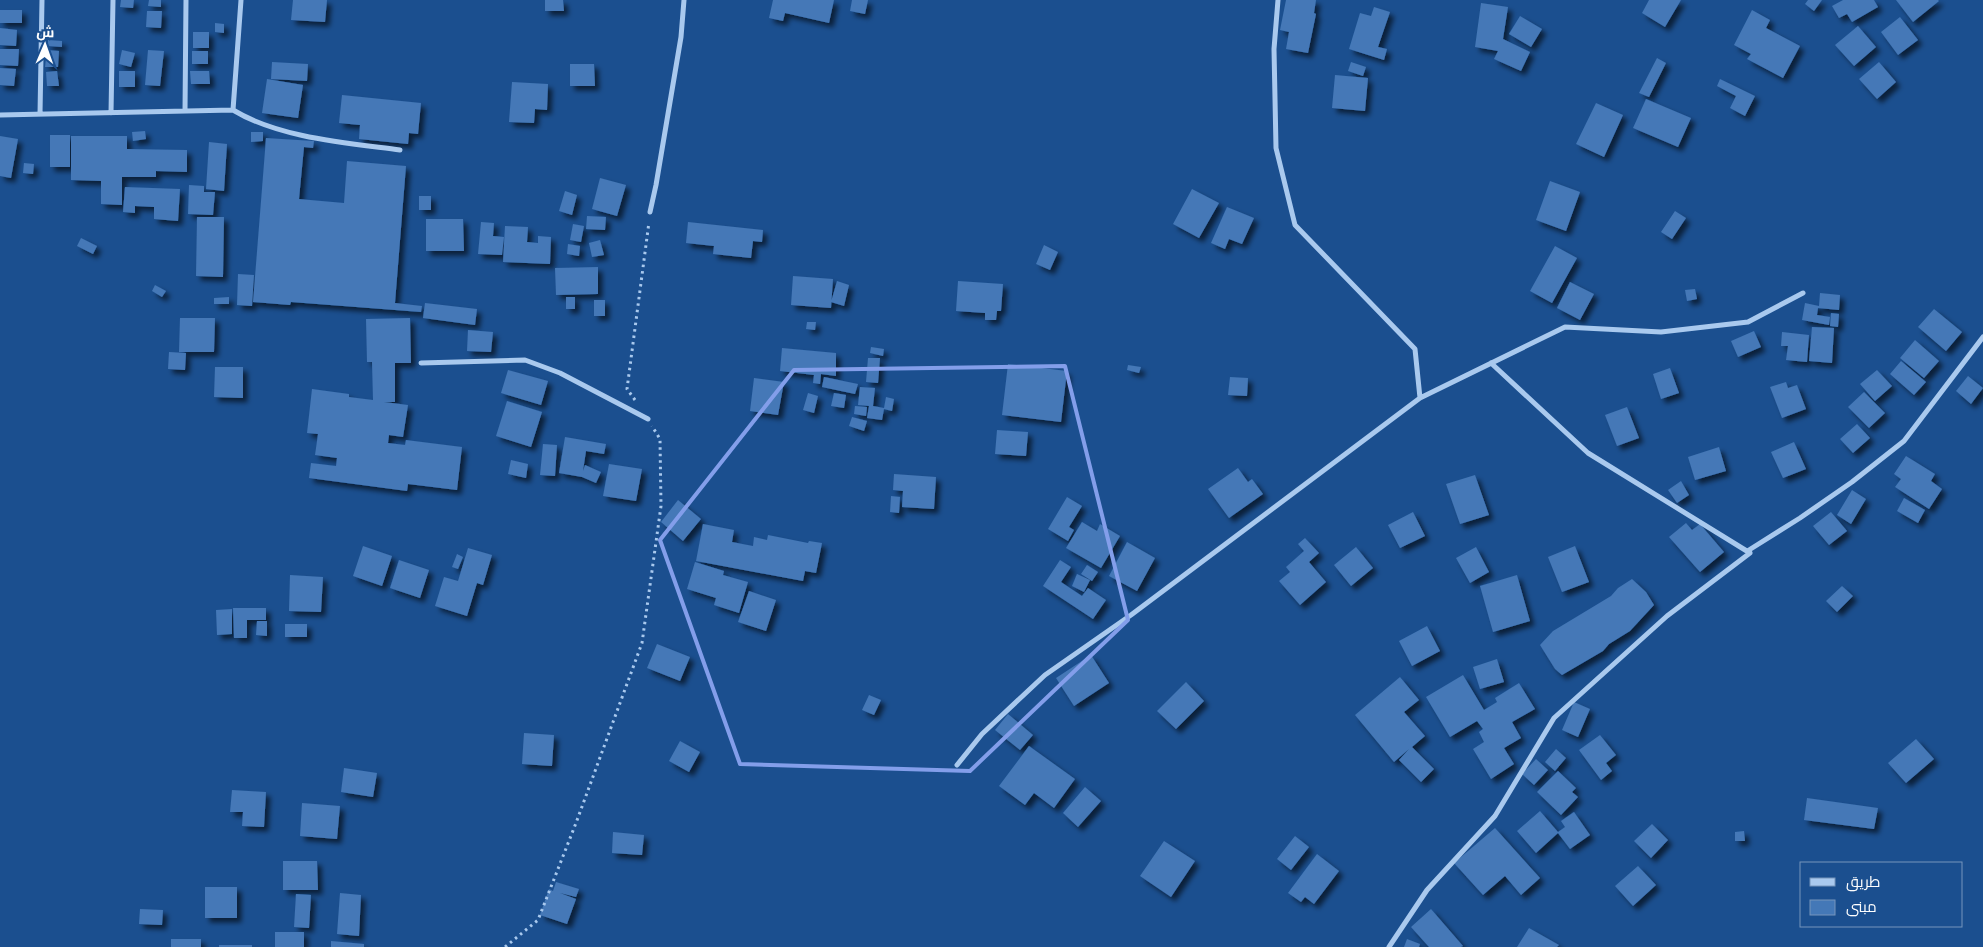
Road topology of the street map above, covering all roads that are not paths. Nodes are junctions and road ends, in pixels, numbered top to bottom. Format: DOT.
graph roads {
  1 [pos="42,0"];
  2 [pos="113,0"];
  3 [pos="186,0"];
  4 [pos="241,0"];
  5 [pos="684,0"];
  6 [pos="1278,0"];
  7 [pos="233,110"];
  8 [pos="185,111"];
  9 [pos="111,113"];
  10 [pos="40,114"];
  11 [pos="0,115"];
  12 [pos="400,150"];
  13 [pos="650,212"];
  14 [pos="1803,293"];
  15 [pos="1983,337"];
  16 [pos="421,363"];
  17 [pos="1491,364"];
  18 [pos="1420,398"];
  19 [pos="648,419"];
  20 [pos="1750,552"];
  21 [pos="957,765"];
  22 [pos="1389,947"];
  1 -- 10 [label="street"];
  2 -- 9 [label="street"];
  3 -- 8 [label="street"];
  4 -- 7 [label="street"];
  5 -- 13 [label="street"];
  6 -- 18 [label="street"];
  7 -- 8 [label="street"];
  7 -- 12 [label="street"];
  8 -- 9 [label="street"];
  9 -- 10 [label="street"];
  10 -- 11 [label="street"];
  14 -- 17 [label="street"];
  15 -- 20 [label="street"];
  16 -- 19 [label="street"];
  17 -- 18 [label="street"];
  17 -- 20 [label="street"];
  18 -- 21 [label="street"];
  20 -- 22 [label="street"];
}
